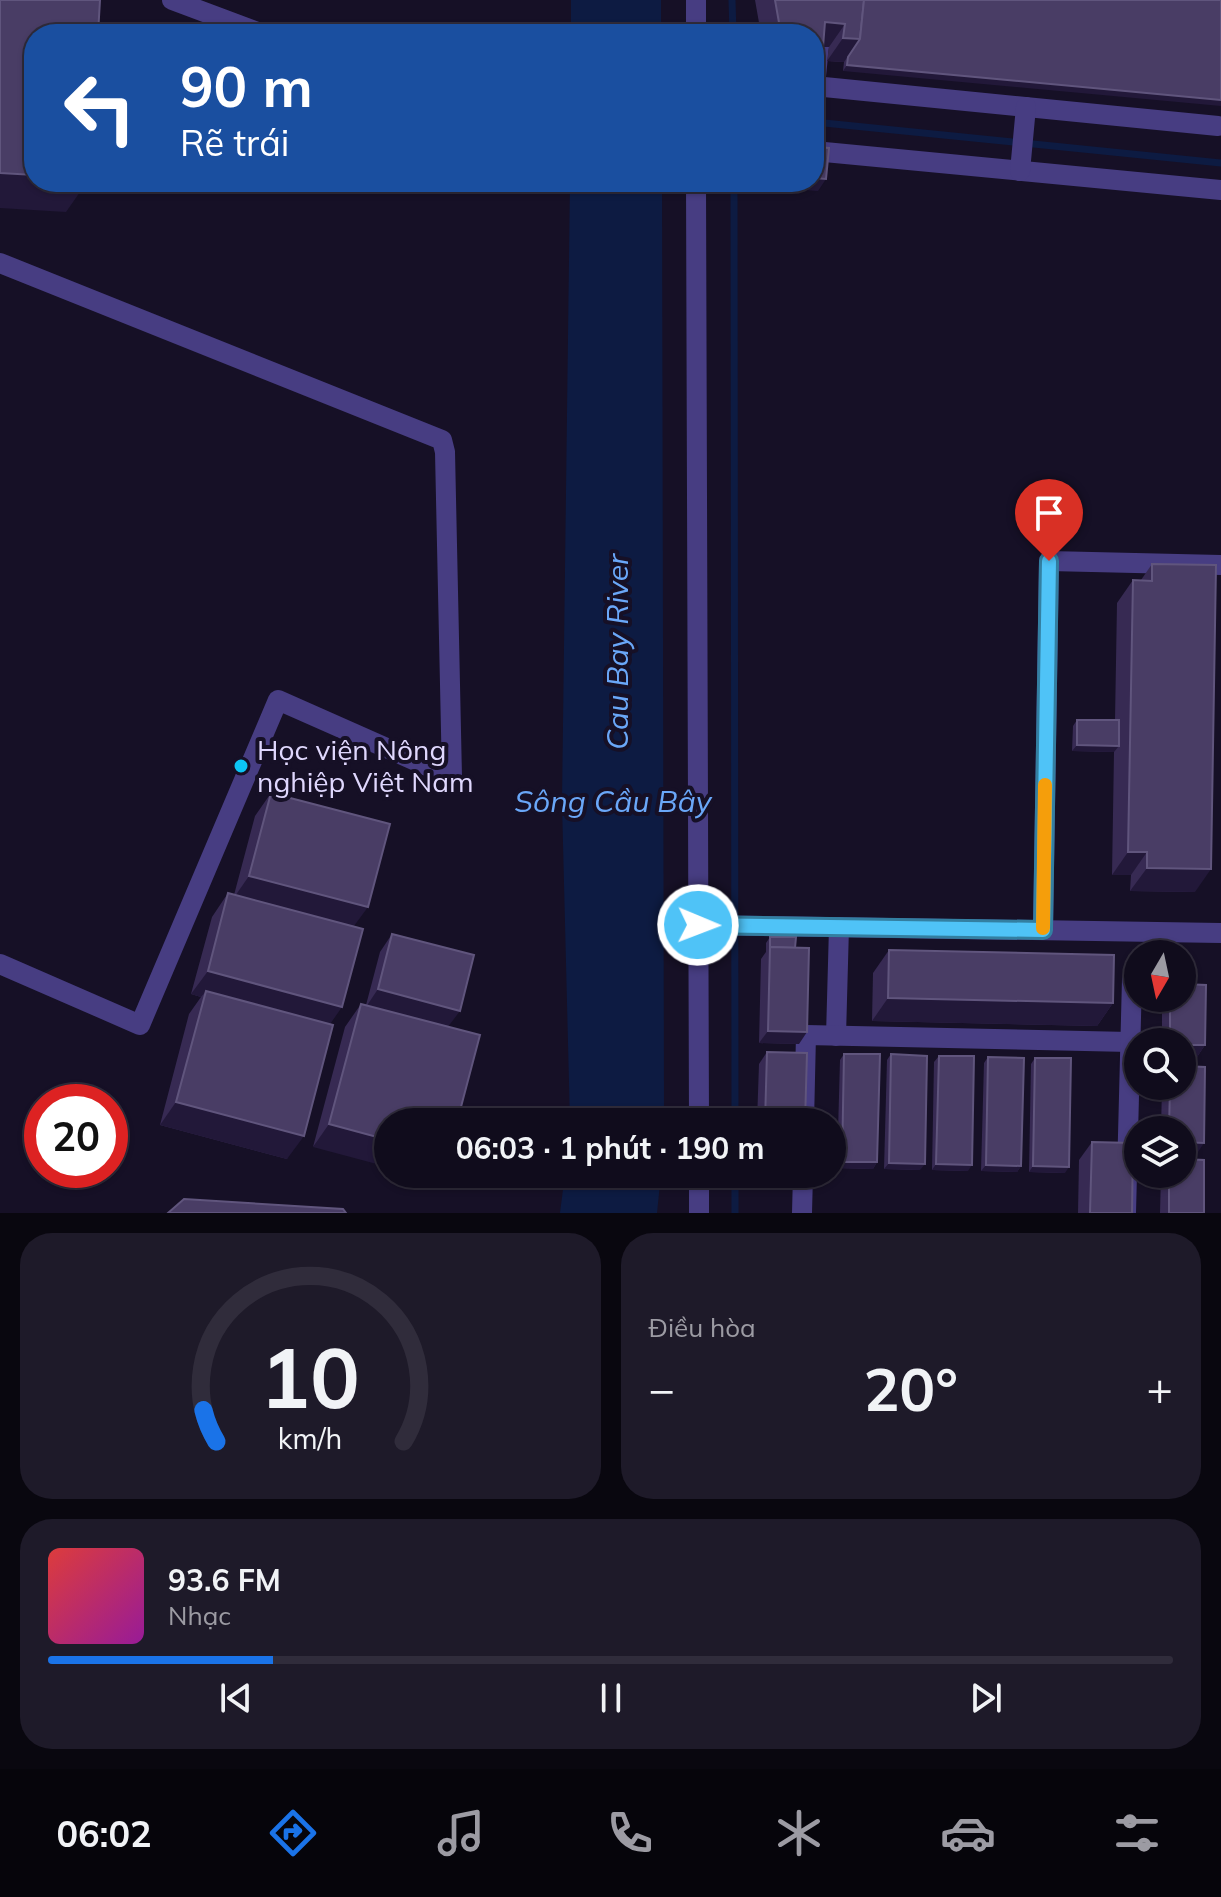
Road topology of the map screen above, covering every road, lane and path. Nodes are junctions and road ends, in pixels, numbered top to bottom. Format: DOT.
graph roads {
  1 [pos="172,0"];
  2 [pos="696,0"];
  3 [pos="236,24"];
  4 [pos="696,24"];
  5 [pos="824,87"];
  6 [pos="1025,116"];
  7 [pos="1218,126"];
  8 [pos="824,152"];
  9 [pos="1020,164"];
  10 [pos="1221,190"];
  11 [pos="696,192"];
  12 [pos="0,263"];
  13 [pos="1221,565"];
  14 [pos="705,925"];
  15 [pos="839,927"];
  16 [pos="1043,930"];
  17 [pos="1221,933"];
  18 [pos="0,964"];
  19 [pos="836,1036"];
  20 [pos="1124,1042"];
  21 [pos="1129,1100"];
  22 [pos="699,1108"];
  23 [pos="804,1108"];
  24 [pos="699,1188"];
  25 [pos="803,1188"];
  26 [pos="699,1213"];
  27 [pos="802,1213"];
  28 [pos="1126,1213"];
  1 -- 3 [label="street"];
  2 -- 4 [label="street"];
  5 -- 6 [label="street"];
  6 -- 7 [label="street"];
  6 -- 9 [label="street"];
  8 -- 9 [label="street"];
  9 -- 10 [label="street"];
  11 -- 14 [label="street"];
  12 -- 18 [label="street"];
  13 -- 16 [label="street"];
  14 -- 15 [label="street"];
  14 -- 22 [label="street"];
  15 -- 16 [label="street"];
  15 -- 19 [label="street"];
  16 -- 17 [label="street"];
  19 -- 20 [label="street"];
  19 -- 23 [label="street"];
  21 -- 28 [label="street"];
  24 -- 26 [label="street"];
  25 -- 27 [label="street"];
}
